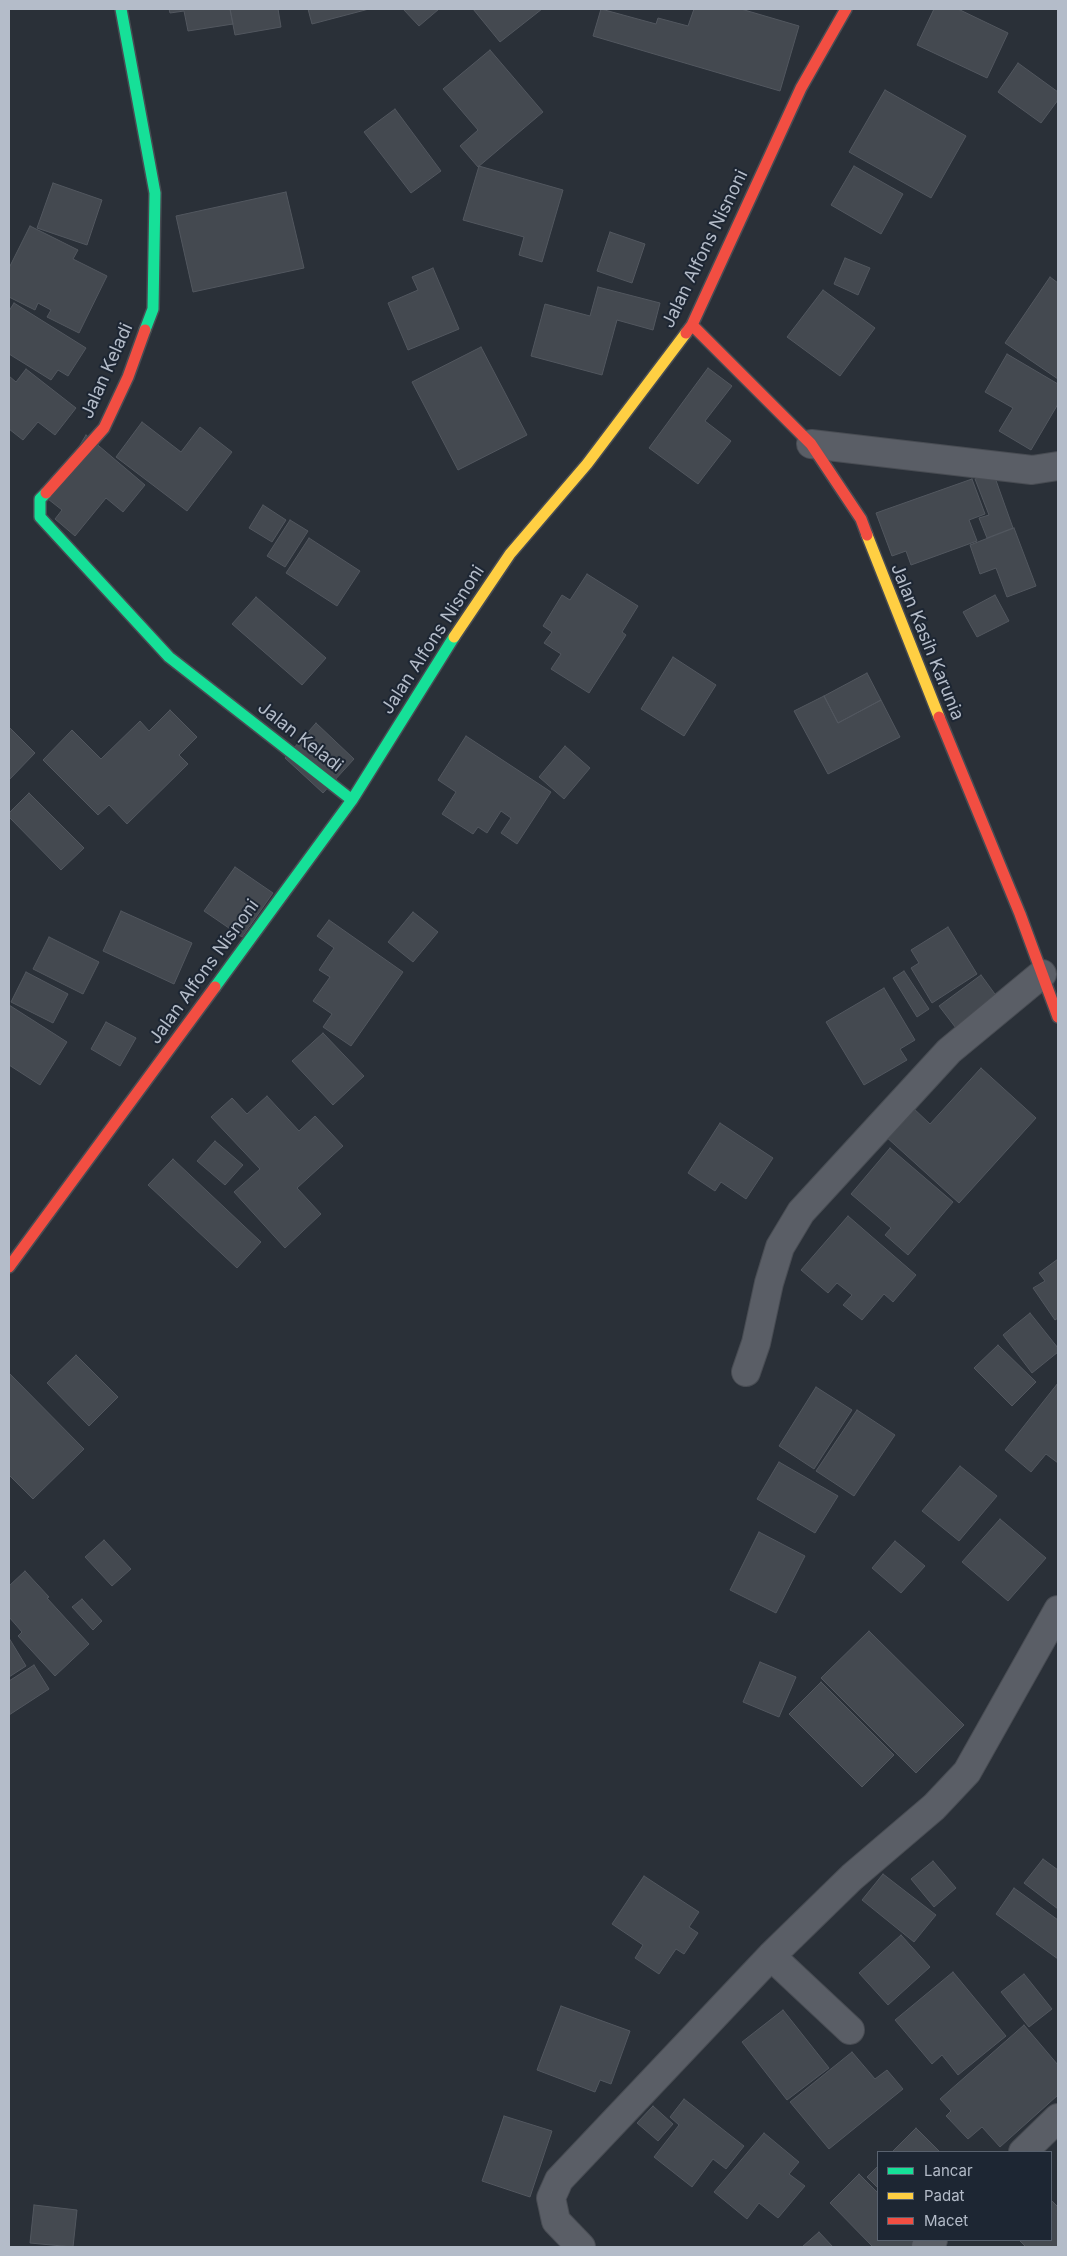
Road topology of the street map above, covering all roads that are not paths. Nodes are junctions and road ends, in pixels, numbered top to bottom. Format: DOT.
graph roads {
  1 [pos="121,9"];
  2 [pos="846,9"];
  3 [pos="692,325"];
  4 [pos="811,444"];
  5 [pos="1058,466"];
  6 [pos="352,800"];
  7 [pos="1042,974"];
  8 [pos="1058,1017"];
  9 [pos="9,1267"];
  10 [pos="746,1372"];
  11 [pos="1058,1610"];
  12 [pos="771,1956"];
  13 [pos="850,2030"];
  14 [pos="1058,2118"];
  15 [pos="1024,2151"];
  16 [pos="581,2247"];
  1 -- 6 [label="street, Jalan Keladi"];
  2 -- 3 [label="street, Jalan Alfons Nisnoni"];
  3 -- 4 [label="street, Jalan Kasih Karunia"];
  3 -- 6 [label="street, Jalan Alfons Nisnoni"];
  4 -- 5 [label="street"];
  4 -- 7 [label="street, Jalan Kasih Karunia"];
  6 -- 9 [label="street, Jalan Alfons Nisnoni"];
  7 -- 8 [label="street, Jalan Kasih Karunia"];
  7 -- 10 [label="street"];
  11 -- 12 [label="street"];
  12 -- 13 [label="street"];
  12 -- 16 [label="street"];
  14 -- 15 [label="street"];
}
